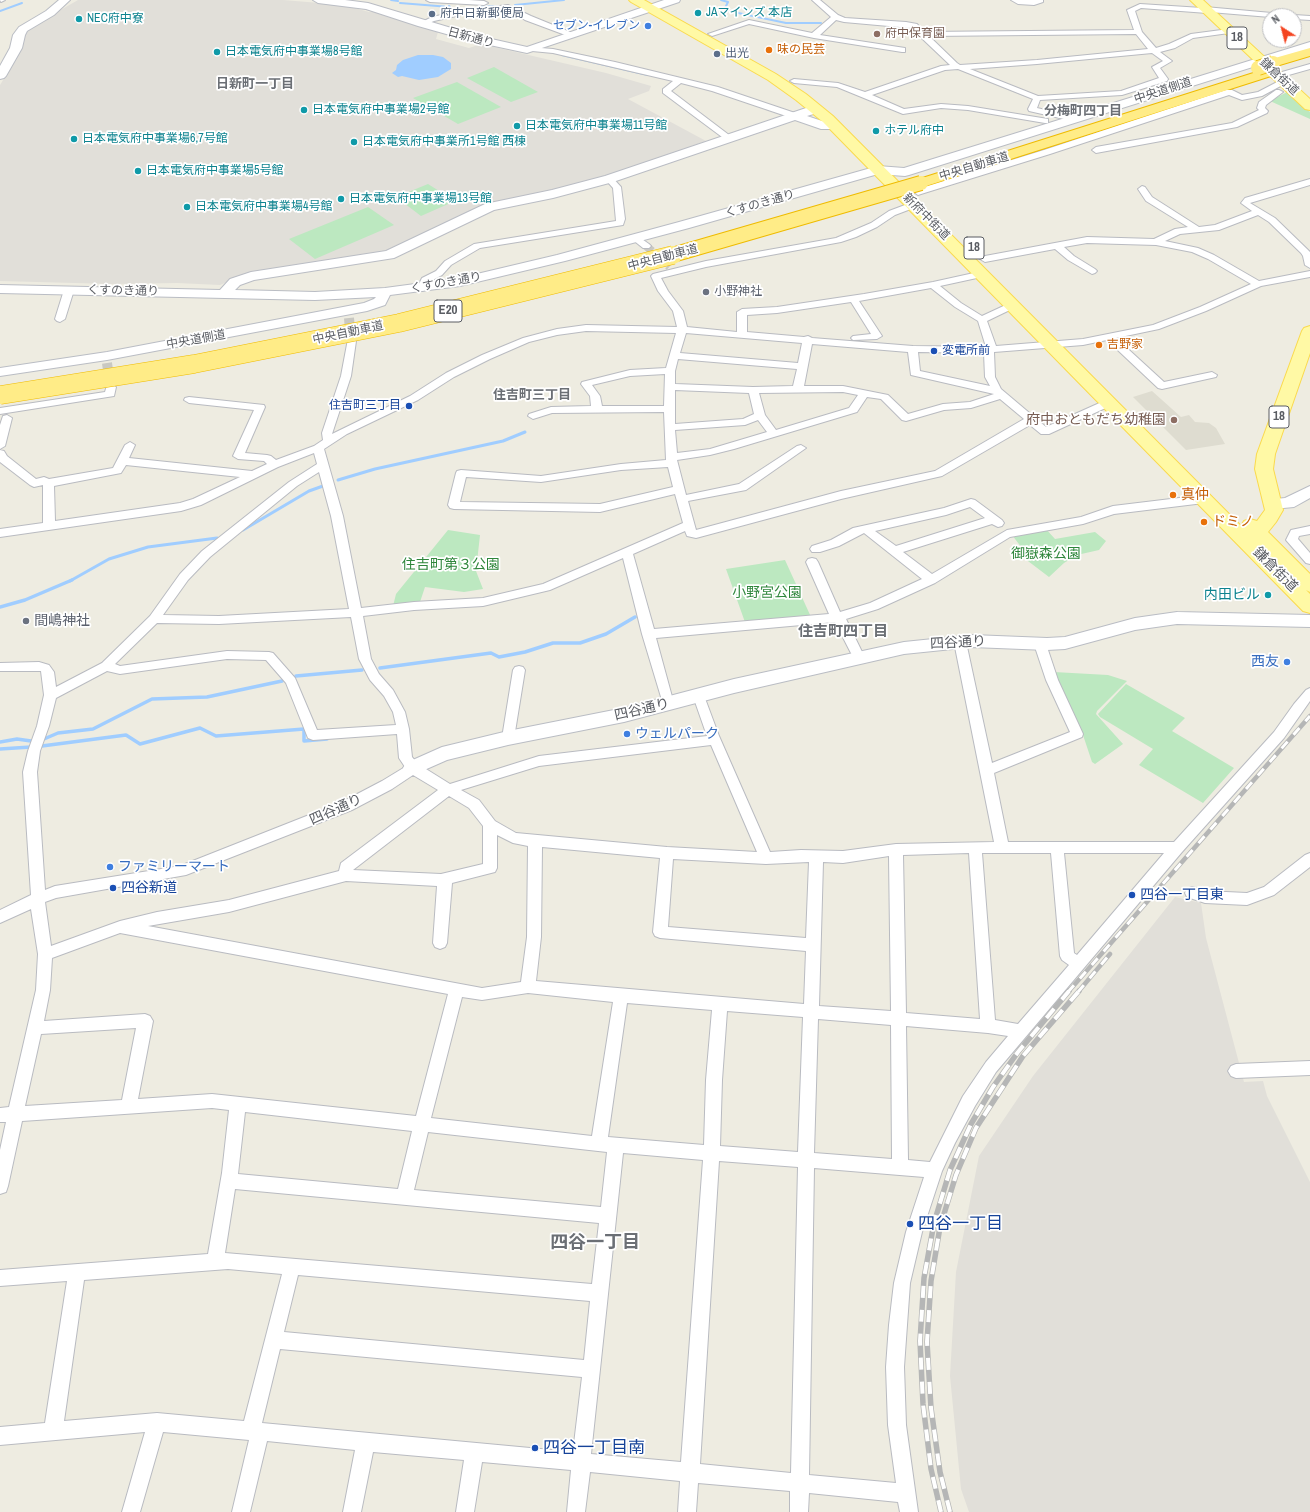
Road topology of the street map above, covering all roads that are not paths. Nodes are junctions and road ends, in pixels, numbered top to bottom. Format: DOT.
graph roads {
  1 [pos="65,0"];
  2 [pos="318,0"];
  3 [pos="430,0"];
  4 [pos="635,0"];
  5 [pos="675,0"];
  6 [pos="816,0"];
  7 [pos="1015,0"];
  8 [pos="1039,0"];
  9 [pos="1196,0"];
  10 [pos="509,3"];
  11 [pos="654,4"];
  12 [pos="1206,10"];
  13 [pos="1262,14"];
  14 [pos="835,17"];
  15 [pos="423,23"];
  16 [pos="1229,31"];
  17 [pos="1138,32"];
  18 [pos="571,34"];
  19 [pos="712,34"];
  20 [pos="922,34"];
  21 [pos="814,36"];
  22 [pos="1310,45"];
  23 [pos="532,50"];
  24 [pos="902,50"];
  25 [pos="1154,51"];
  26 [pos="1310,52"];
  27 [pos="1261,60"];
  28 [pos="1310,60"];
  29 [pos="4,64"];
  30 [pos="1310,66"];
  31 [pos="957,67"];
  32 [pos="0,76"];
  33 [pos="679,80"];
  34 [pos="794,81"];
  35 [pos="1284,82"];
  36 [pos="865,95"];
  37 [pos="1037,98"];
  38 [pos="1310,106"];
  39 [pos="816,109"];
  40 [pos="795,116"];
  41 [pos="1073,119"];
  42 [pos="1060,124"];
  43 [pos="834,125"];
  44 [pos="729,138"];
  45 [pos="1096,150"];
  46 [pos="878,170"];
  47 [pos="897,172"];
  48 [pos="609,179"];
  49 [pos="1310,182"];
  50 [pos="1142,189"];
  51 [pos="916,198"];
  52 [pos="1259,212"];
  53 [pos="1197,230"];
  54 [pos="1156,242"];
  55 [pos="1058,246"];
  56 [pos="985,259"];
  57 [pos="1310,265"];
  58 [pos="1092,271"];
  59 [pos="983,274"];
  60 [pos="1310,274"];
  61 [pos="1258,284"];
  62 [pos="933,285"];
  63 [pos="422,288"];
  64 [pos="0,289"];
  65 [pos="69,290"];
  66 [pos="385,292"];
  67 [pos="225,293"];
  68 [pos="852,298"];
  69 [pos="1013,305"];
  70 [pos="60,319"];
  71 [pos="982,320"];
  72 [pos="682,330"];
  73 [pos="1310,331"];
  74 [pos="742,334"];
  75 [pos="1109,337"];
  76 [pos="808,339"];
  77 [pos="351,341"];
  78 [pos="828,341"];
  79 [pos="1069,344"];
  80 [pos="1051,345"];
  81 [pos="914,349"];
  82 [pos="990,349"];
  83 [pos="674,356"];
  84 [pos="802,366"];
  85 [pos="670,371"];
  86 [pos="0,372"];
  87 [pos="1212,375"];
  88 [pos="0,386"];
  89 [pos="111,387"];
  90 [pos="669,387"];
  91 [pos="798,389"];
  92 [pos="753,390"];
  93 [pos="864,393"];
  94 [pos="999,393"];
  95 [pos="0,395"];
  96 [pos="189,400"];
  97 [pos="1108,403"];
  98 [pos="669,409"];
  99 [pos="597,410"];
  100 [pos="3,415"];
  101 [pos="760,415"];
  102 [pos="533,416"];
  103 [pos="1030,420"];
  104 [pos="670,427"];
  105 [pos="774,434"];
  106 [pos="130,445"];
  107 [pos="323,445"];
  108 [pos="0,446"];
  109 [pos="801,448"];
  110 [pos="0,453"];
  111 [pos="672,460"];
  112 [pos="122,461"];
  113 [pos="274,465"];
  114 [pos="323,465"];
  115 [pos="256,475"];
  116 [pos="48,483"];
  117 [pos="1310,491"];
  118 [pos="681,494"];
  119 [pos="1204,499"];
  120 [pos="1273,504"];
  121 [pos="994,519"];
  122 [pos="689,524"];
  123 [pos="49,526"];
  124 [pos="866,530"];
  125 [pos="1310,530"];
  126 [pos="0,533"];
  127 [pos="1006,534"];
  128 [pos="1253,539"];
  129 [pos="816,549"];
  130 [pos="894,551"];
  131 [pos="627,553"];
  132 [pos="1310,560"];
  133 [pos="812,562"];
  134 [pos="930,580"];
  135 [pos="1310,585"];
  136 [pos="1310,606"];
  137 [pos="356,613"];
  138 [pos="837,617"];
  139 [pos="154,619"];
  140 [pos="1310,621"];
  141 [pos="648,634"];
  142 [pos="960,642"];
  143 [pos="1040,644"];
  144 [pos="859,658"];
  145 [pos="106,666"];
  146 [pos="0,667"];
  147 [pos="519,670"];
  148 [pos="1310,693"];
  149 [pos="50,695"];
  150 [pos="699,696"];
  151 [pos="668,704"];
  152 [pos="403,729"];
  153 [pos="508,738"];
  154 [pos="714,740"];
  155 [pos="414,768"];
  156 [pos="987,770"];
  157 [pos="449,789"];
  158 [pos="490,825"];
  159 [pos="535,841"];
  160 [pos="975,847"];
  161 [pos="1002,847"];
  162 [pos="1057,847"];
  163 [pos="1177,848"];
  164 [pos="896,850"];
  165 [pos="667,853"];
  166 [pos="816,857"];
  167 [pos="766,858"];
  168 [pos="1310,859"];
  169 [pos="346,876"];
  170 [pos="445,879"];
  171 [pos="1192,893"];
  172 [pos="37,899"];
  173 [pos="0,917"];
  174 [pos="120,927"];
  175 [pos="440,943"];
  176 [pos="812,944"];
  177 [pos="45,954"];
  178 [pos="1079,964"];
  179 [pos="528,987"];
  180 [pos="457,989"];
  181 [pos="620,996"];
  182 [pos="720,1004"];
  183 [pos="810,1011"];
  184 [pos="898,1019"];
  185 [pos="988,1026"];
  186 [pos="35,1028"];
  187 [pos="1020,1031"];
  188 [pos="1310,1068"];
  189 [pos="1236,1071"];
  190 [pos="238,1103"];
  191 [pos="129,1106"];
  192 [pos="8,1114"];
  193 [pos="422,1124"];
  194 [pos="599,1144"];
  195 [pos="616,1145"];
  196 [pos="712,1152"];
  197 [pos="806,1161"];
  198 [pos="900,1168"];
  199 [pos="934,1170"];
  200 [pos="228,1181"];
  201 [pos="0,1186"];
  202 [pos="404,1197"];
  203 [pos="608,1216"];
  204 [pos="215,1261"];
  205 [pos="292,1266"];
  206 [pos="77,1273"];
  207 [pos="0,1278"];
  208 [pos="600,1293"];
  209 [pos="274,1340"];
  210 [pos="591,1369"];
  211 [pos="156,1422"];
  212 [pos="256,1431"];
  213 [pos="53,1432"];
  214 [pos="0,1436"];
  215 [pos="366,1442"];
  216 [pos="474,1452"];
  217 [pos="581,1462"];
  218 [pos="689,1472"];
  219 [pos="800,1482"];
  220 [pos="906,1493"];
  221 [pos="131,1512"];
  222 [pos="241,1512"];
  223 [pos="352,1512"];
  224 [pos="465,1512"];
  225 [pos="576,1512"];
  226 [pos="687,1512"];
  227 [pos="799,1512"];
  228 [pos="909,1512"];
  1 -- 29 [label="street"];
  2 -- 15 [label="street, 日新通り"];
  3 -- 10 [label="street"];
  4 -- 11 [label="main road, 新府中街道 / 18"];
  5 -- 11 [label="street"];
  6 -- 14 [label="street"];
  7 -- 8 [label="street"];
  9 -- 12 [label="main road, 鎌倉街道 / 18"];
  10 -- 15 [label="street"];
  10 -- 18 [label="street"];
  11 -- 18 [label="street"];
  11 -- 19 [label="main road, 新府中街道 / 18"];
  11 -- 39 [label="main road, 新府中街道 / 18"];
  12 -- 13 [label="street"];
  12 -- 16 [label="main road, 鎌倉街道 / 18"];
  12 -- 17 [label="street"];
  14 -- 20 [label="street"];
  14 -- 21 [label="street"];
  15 -- 23 [label="street, 日新通り"];
  16 -- 25 [label="street"];
  16 -- 27 [label="main road, 鎌倉街道 / 18"];
  17 -- 20 [label="street"];
  17 -- 25 [label="street"];
  18 -- 23 [label="street"];
  19 -- 21 [label="street"];
  19 -- 34 [label="main road, 新府中街道 / 18"];
  20 -- 31 [label="street"];
  21 -- 24 [label="street"];
  22 -- 27 [label="street, 中央道側道"];
  23 -- 33 [label="street"];
  25 -- 31 [label="street"];
  25 -- 37 [label="street"];
  26 -- 88 [label="highway, 中央自動車道 / E20, bridge"];
  27 -- 35 [label="main road, 鎌倉街道 / 18"];
  27 -- 41 [label="street, 中央道側道"];
  28 -- 95 [label="highway, 中央自動車道 / E20, bridge"];
  29 -- 32 [label="street"];
  30 -- 35 [label="street"];
  31 -- 36 [label="street"];
  31 -- 37 [label="street"];
  33 -- 40 [label="street"];
  33 -- 44 [label="street"];
  34 -- 36 [label="street"];
  34 -- 47 [label="main road, 新府中街道 / 18"];
  35 -- 38 [label="main road, 鎌倉街道 / 18"];
  35 -- 45 [label="street"];
  35 -- 51 [label="street"];
  36 -- 42 [label="street"];
  37 -- 41 [label="street"];
  39 -- 40 [label="street"];
  39 -- 43 [label="main road, 新府中街道 / 18"];
  40 -- 43 [label="street"];
  40 -- 44 [label="street"];
  41 -- 42 [label="street, 中央道側道"];
  42 -- 47 [label="street, 中央道側道"];
  43 -- 46 [label="main road, 新府中街道 / 18"];
  44 -- 48 [label="street"];
  46 -- 47 [label="street, 中央道側道"];
  46 -- 51 [label="main road, 新府中街道 / 18"];
  46 -- 63 [label="street, くすのき通り"];
  47 -- 51 [label="main road, 新府中街道 / 18"];
  48 -- 63 [label="street"];
  48 -- 67 [label="street"];
  49 -- 52 [label="street"];
  50 -- 53 [label="street"];
  51 -- 56 [label="main road, 新府中街道 / 18"];
  51 -- 59 [label="main road, 新府中街道 / 18"];
  51 -- 72 [label="street"];
  52 -- 53 [label="street"];
  52 -- 57 [label="street"];
  53 -- 54 [label="street"];
  54 -- 55 [label="street"];
  54 -- 61 [label="street"];
  55 -- 56 [label="street"];
  55 -- 58 [label="street"];
  56 -- 79 [label="main road, 新府中街道 / 18"];
  59 -- 62 [label="street"];
  59 -- 69 [label="main road, 新府中街道 / 18"];
  60 -- 61 [label="street"];
  61 -- 75 [label="street"];
  62 -- 68 [label="street"];
  62 -- 71 [label="street"];
  63 -- 66 [label="street, くすのき通り"];
  64 -- 65 [label="street, くすのき通り"];
  65 -- 67 [label="street, くすのき通り"];
  65 -- 70 [label="street"];
  66 -- 67 [label="street, くすのき通り"];
  66 -- 86 [label="street, 中央道側道"];
  68 -- 74 [label="street"];
  68 -- 78 [label="street"];
  69 -- 71 [label="street"];
  69 -- 80 [label="main road, 新府中街道 / 18"];
  71 -- 82 [label="street"];
  72 -- 74 [label="street"];
  72 -- 83 [label="street"];
  72 -- 107 [label="street"];
  73 -- 120 [label="main road, 18"];
  74 -- 76 [label="street"];
  75 -- 79 [label="street"];
  75 -- 87 [label="street"];
  76 -- 78 [label="street"];
  76 -- 84 [label="street"];
  77 -- 107 [label="street"];
  78 -- 81 [label="street"];
  79 -- 80 [label="street"];
  79 -- 128 [label="main road, 新府中街道 / 18"];
  80 -- 82 [label="street"];
  80 -- 97 [label="main road, 新府中街道 / 18"];
  81 -- 82 [label="street"];
  81 -- 94 [label="street"];
  82 -- 94 [label="street"];
  83 -- 84 [label="street"];
  83 -- 85 [label="street"];
  84 -- 91 [label="street"];
  85 -- 90 [label="street"];
  85 -- 99 [label="street"];
  89 -- 100 [label="street"];
  90 -- 92 [label="street"];
  90 -- 98 [label="street"];
  91 -- 92 [label="street"];
  91 -- 93 [label="street"];
  92 -- 101 [label="street"];
  93 -- 94 [label="street"];
  93 -- 105 [label="street"];
  94 -- 103 [label="street"];
  96 -- 113 [label="street"];
  97 -- 103 [label="street"];
  97 -- 119 [label="main road, 新府中街道 / 18"];
  98 -- 99 [label="street"];
  98 -- 104 [label="street"];
  99 -- 102 [label="street"];
  100 -- 108 [label="street"];
  101 -- 104 [label="street"];
  101 -- 105 [label="street"];
  103 -- 122 [label="street"];
  104 -- 111 [label="street"];
  105 -- 111 [label="street"];
  106 -- 112 [label="street"];
  107 -- 113 [label="street"];
  107 -- 114 [label="street"];
  109 -- 118 [label="street"];
  110 -- 116 [label="street"];
  111 -- 118 [label="street"];
  111 -- 118 [label="street"];
  112 -- 115 [label="street"];
  112 -- 116 [label="street"];
  113 -- 115 [label="street"];
  114 -- 137 [label="street"];
  114 -- 139 [label="street"];
  115 -- 123 [label="street"];
  116 -- 123 [label="street"];
  117 -- 120 [label="street"];
  118 -- 122 [label="street"];
  119 -- 127 [label="street"];
  119 -- 128 [label="main road, 新府中街道 / 18"];
  120 -- 128 [label="main road, 鎌倉街道"];
  121 -- 124 [label="street"];
  121 -- 127 [label="street"];
  121 -- 130 [label="street"];
  122 -- 131 [label="street"];
  123 -- 126 [label="street"];
  124 -- 129 [label="street"];
  124 -- 130 [label="street"];
  125 -- 132 [label="street"];
  127 -- 134 [label="street"];
  128 -- 135 [label="main road, 鎌倉街道 / 18"];
  128 -- 136 [label="main road, 鎌倉街道 / 18"];
  130 -- 134 [label="street"];
  131 -- 137 [label="street"];
  131 -- 141 [label="street"];
  133 -- 138 [label="street"];
  134 -- 138 [label="street"];
  137 -- 139 [label="street"];
  137 -- 152 [label="street"];
  138 -- 141 [label="street"];
  138 -- 144 [label="street"];
  139 -- 145 [label="street"];
  140 -- 143 [label="street, 四谷通り"];
  141 -- 151 [label="street"];
  142 -- 143 [label="street, 四谷通り"];
  142 -- 144 [label="street, 四谷通り"];
  142 -- 156 [label="street"];
  143 -- 156 [label="street"];
  144 -- 150 [label="street, 四谷通り"];
  145 -- 149 [label="street"];
  145 -- 152 [label="street"];
  146 -- 149 [label="street"];
  147 -- 153 [label="street"];
  148 -- 163 [label="street"];
  149 -- 172 [label="street"];
  150 -- 151 [label="street, 四谷通り"];
  150 -- 154 [label="street"];
  151 -- 153 [label="street, 四谷通り"];
  152 -- 155 [label="street"];
  153 -- 155 [label="street, 四谷通り"];
  154 -- 157 [label="street"];
  154 -- 167 [label="street"];
  155 -- 157 [label="street"];
  155 -- 172 [label="street, 四谷通り"];
  156 -- 161 [label="street"];
  157 -- 158 [label="street"];
  157 -- 169 [label="street"];
  158 -- 159 [label="street"];
  158 -- 170 [label="street"];
  159 -- 165 [label="street"];
  159 -- 179 [label="street"];
  160 -- 161 [label="street"];
  160 -- 164 [label="street"];
  160 -- 185 [label="street"];
  161 -- 162 [label="street"];
  162 -- 163 [label="street"];
  162 -- 178 [label="street"];
  163 -- 178 [label="street"];
  164 -- 166 [label="street"];
  164 -- 184 [label="street"];
  165 -- 167 [label="street"];
  165 -- 176 [label="street"];
  166 -- 167 [label="street"];
  166 -- 176 [label="street"];
  168 -- 171 [label="street"];
  169 -- 170 [label="street"];
  169 -- 174 [label="street"];
  170 -- 175 [label="street"];
  172 -- 173 [label="street, 四谷通り"];
  172 -- 177 [label="street"];
  174 -- 177 [label="street"];
  174 -- 180 [label="street"];
  176 -- 183 [label="street"];
  177 -- 186 [label="street"];
  178 -- 187 [label="street"];
  179 -- 180 [label="street"];
  179 -- 181 [label="street"];
  180 -- 193 [label="street"];
  181 -- 182 [label="street"];
  181 -- 194 [label="street"];
  182 -- 183 [label="street"];
  182 -- 196 [label="street"];
  183 -- 184 [label="street"];
  183 -- 197 [label="street"];
  184 -- 185 [label="street"];
  184 -- 198 [label="street"];
  185 -- 187 [label="street"];
  186 -- 191 [label="street"];
  186 -- 192 [label="street"];
  187 -- 199 [label="street"];
  188 -- 189 [label="street"];
  190 -- 191 [label="street"];
  190 -- 193 [label="street"];
  190 -- 200 [label="street"];
  191 -- 192 [label="street"];
  192 -- 201 [label="street"];
  193 -- 194 [label="street"];
  193 -- 202 [label="street"];
  194 -- 195 [label="street"];
  195 -- 196 [label="street"];
  195 -- 203 [label="street"];
  196 -- 197 [label="street"];
  196 -- 218 [label="street"];
  197 -- 198 [label="street"];
  197 -- 219 [label="street"];
  198 -- 199 [label="street"];
  199 -- 220 [label="street"];
  200 -- 202 [label="street"];
  200 -- 204 [label="street"];
  202 -- 203 [label="street"];
  203 -- 208 [label="street"];
  204 -- 205 [label="street"];
  204 -- 206 [label="street"];
  205 -- 208 [label="street"];
  205 -- 209 [label="street"];
  206 -- 207 [label="street"];
  206 -- 213 [label="street"];
  208 -- 210 [label="street"];
  209 -- 210 [label="street"];
  209 -- 212 [label="street"];
  210 -- 217 [label="street"];
  211 -- 212 [label="street"];
  211 -- 213 [label="street"];
  211 -- 221 [label="street"];
  212 -- 215 [label="street"];
  212 -- 222 [label="street"];
  213 -- 214 [label="street"];
  215 -- 216 [label="street"];
  215 -- 223 [label="street"];
  216 -- 217 [label="street"];
  216 -- 224 [label="street"];
  217 -- 218 [label="street"];
  217 -- 225 [label="street"];
  218 -- 219 [label="street"];
  218 -- 226 [label="street"];
  219 -- 220 [label="street"];
  219 -- 227 [label="street"];
  220 -- 228 [label="street"];
}
